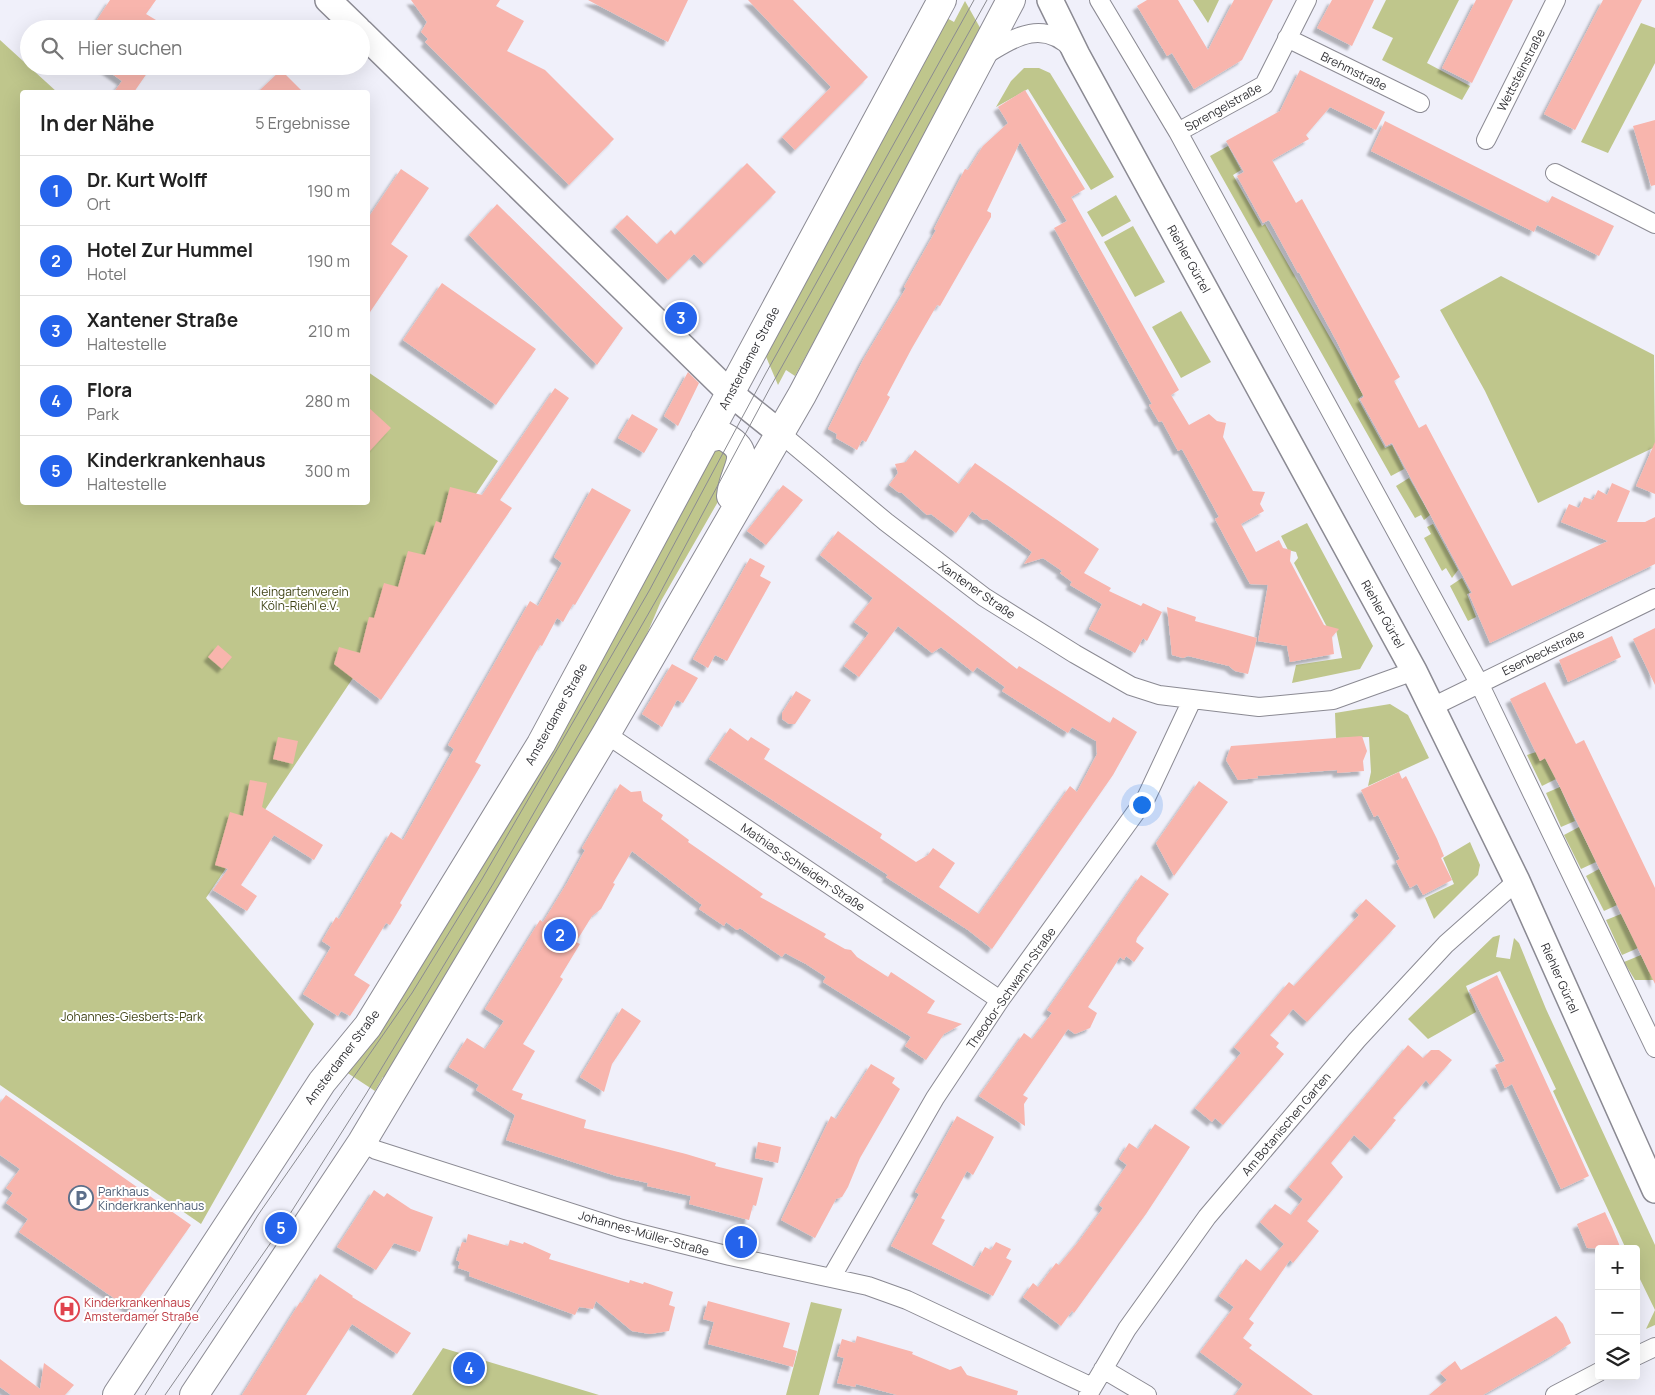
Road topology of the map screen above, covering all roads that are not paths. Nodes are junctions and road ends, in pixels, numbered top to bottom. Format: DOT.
graph roads {
  1 [pos="328,0"];
  2 [pos="942,0"];
  3 [pos="1011,0"];
  4 [pos="1050,0"];
  5 [pos="1099,0"];
  6 [pos="1307,0"];
  7 [pos="1556,0"];
  8 [pos="349,20"];
  9 [pos="1287,38"];
  10 [pos="370,41"];
  11 [pos="1077,55"];
  12 [pos="982,58"];
  13 [pos="1420,103"];
  14 [pos="1178,132"];
  15 [pos="1486,140"];
  16 [pos="1555,173"];
  17 [pos="1655,224"];
  18 [pos="730,393"];
  19 [pos="780,433"];
  20 [pos="705,439"];
  21 [pos="729,523"];
  22 [pos="1655,598"];
  23 [pos="1414,672"];
  24 [pos="1479,683"];
  25 [pos="1192,700"];
  26 [pos="1432,706"];
  27 [pos="606,734"];
  28 [pos="1517,881"];
  29 [pos="1000,1000"];
  30 [pos="1648,1012"];
  31 [pos="1655,1048"];
  32 [pos="362,1142"];
  33 [pos="1655,1190"];
  34 [pos="831,1278"];
  35 [pos="1655,1348"];
  36 [pos="1640,1354"];
  37 [pos="1102,1369"];
  38 [pos="1595,1374"];
  39 [pos="130,1389"];
  40 [pos="1090,1391"];
  41 [pos="194,1395"];
  42 [pos="1147,1395"];
  43 [pos="1555,1395"];
  1 -- 8 [label="street"];
  2 -- 18 [label="main road, Amsterdamer Straße"];
  3 -- 12 [label="main road"];
  4 -- 11 [label="street, Riehler Gürtel"];
  5 -- 14 [label="street"];
  6 -- 9 [label="street, Sprengelstraße"];
  7 -- 15 [label="street, Wettsteinstraße"];
  9 -- 13 [label="street, Brehmstraße"];
  9 -- 14 [label="street, Sprengelstraße"];
  10 -- 18 [label="street, Xantener Straße"];
  11 -- 12 [label="street, Riehler Gürtel"];
  11 -- 23 [label="street, Riehler Gürtel"];
  12 -- 19 [label="main road"];
  14 -- 24 [label="street"];
  16 -- 17 [label="street"];
  18 -- 19 [label="street, Xantener Straße"];
  18 -- 20 [label="main road, Amsterdamer Straße"];
  19 -- 21 [label="main road"];
  19 -- 25 [label="street, Xantener Straße"];
  20 -- 21 [label="main road"];
  20 -- 39 [label="main road, Amsterdamer Straße"];
  21 -- 27 [label="main road"];
  22 -- 24 [label="street, Esenbeckstraße"];
  23 -- 25 [label="street, Xantener Straße"];
  23 -- 26 [label="street, Riehler Gürtel"];
  24 -- 26 [label="street, Esenbeckstraße"];
  24 -- 30 [label="street"];
  25 -- 29 [label="street, Theodor-Schwann-Straße"];
  26 -- 28 [label="street, Riehler Gürtel"];
  27 -- 29 [label="street, Mathias-Schleiden-Straße"];
  27 -- 32 [label="main road"];
  28 -- 33 [label="street, Riehler Gürtel"];
  28 -- 37 [label="street, Am Botanischen Garten"];
  29 -- 34 [label="street, Theodor-Schwann-Straße"];
  30 -- 31 [label="street"];
  32 -- 34 [label="street, Johannes-Müller-Straße"];
  32 -- 41 [label="main road"];
  34 -- 40 [label="street, Johannes-Müller-Straße"];
  35 -- 36 [label="street"];
  37 -- 40 [label="street, Am Botanischen Garten"];
  37 -- 42 [label="street"];
  38 -- 43 [label="street"];
}
